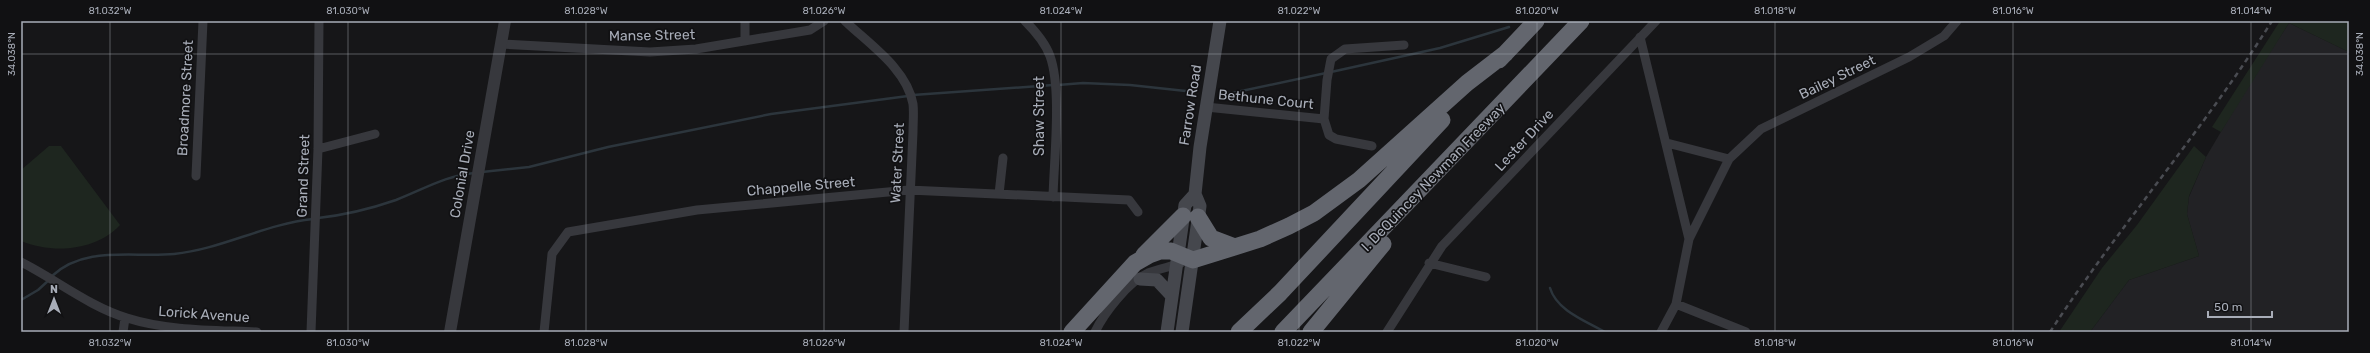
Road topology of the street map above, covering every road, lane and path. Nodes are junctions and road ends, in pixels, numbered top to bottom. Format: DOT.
graph roads {
  1 [pos="203,21"];
  2 [pos="319,21"];
  3 [pos="505,21"];
  4 [pos="745,21"];
  5 [pos="824,21"];
  6 [pos="846,21"];
  7 [pos="1025,21"];
  8 [pos="1220,21"];
  9 [pos="1536,21"];
  10 [pos="1582,21"];
  11 [pos="1656,21"];
  12 [pos="1957,21"];
  13 [pos="1640,37"];
  14 [pos="745,41"];
  15 [pos="501,44"];
  16 [pos="1404,44"];
  17 [pos="1506,53"];
  18 [pos="1513,94"];
  19 [pos="1206,107"];
  20 [pos="1324,119"];
  21 [pos="376,134"];
  22 [pos="1667,143"];
  23 [pos="1372,146"];
  24 [pos="318,149"];
  25 [pos="1003,158"];
  26 [pos="1729,159"];
  27 [pos="196,176"];
  28 [pos="909,190"];
  29 [pos="999,194"];
  30 [pos="1053,196"];
  31 [pos="1138,212"];
  32 [pos="1191,217"];
  33 [pos="1689,239"];
  34 [pos="1232,246"];
  35 [pos="1182,259"];
  36 [pos="21,262"];
  37 [pos="1430,263"];
  38 [pos="1138,271"];
  39 [pos="1486,276"];
  40 [pos="1172,296"];
  41 [pos="1676,304"];
  42 [pos="125,318"];
  43 [pos="123,332"];
  44 [pos="257,332"];
  45 [pos="311,332"];
  46 [pos="450,332"];
  47 [pos="544,332"];
  48 [pos="904,332"];
  49 [pos="1072,332"];
  50 [pos="1095,332"];
  51 [pos="1167,332"];
  52 [pos="1182,332"];
  53 [pos="1239,332"];
  54 [pos="1283,332"];
  55 [pos="1311,332"];
  56 [pos="1387,332"];
  57 [pos="1661,332"];
  58 [pos="1746,332"];
  1 -- 27 [label="street, Broadmore Street"];
  2 -- 24 [label="street, Grand Street"];
  3 -- 15 [label="street, Colonial Drive"];
  4 -- 14 [label="street"];
  5 -- 14 [label="street, Manse Street"];
  6 -- 28 [label="street, Water Street"];
  7 -- 30 [label="street, Shaw Street"];
  8 -- 19 [label="main road, Farrow Road"];
  9 -- 17 [label="highway"];
  10 -- 18 [label="highway, I. DeQuincey Newman Freeway"];
  11 -- 13 [label="street, Lester Drive"];
  12 -- 26 [label="street, Bailey Street"];
  13 -- 22 [label="street, Bailey Street"];
  13 -- 37 [label="street, Lester Drive"];
  14 -- 15 [label="street, Manse Street"];
  15 -- 46 [label="street, Colonial Drive"];
  16 -- 20 [label="street, Bethune Court"];
  17 -- 34 [label="highway"];
  17 -- 53 [label="highway"];
  18 -- 54 [label="highway, I. DeQuincey Newman Freeway"];
  18 -- 55 [label="highway"];
  19 -- 20 [label="street, Bethune Court"];
  19 -- 32 [label="main road, Farrow Road"];
  20 -- 23 [label="street, Bethune Court"];
  21 -- 24 [label="street"];
  22 -- 26 [label="street"];
  22 -- 33 [label="street, Bailey Street"];
  24 -- 45 [label="street, Grand Street"];
  25 -- 29 [label="street"];
  26 -- 33 [label="street, Bailey Street"];
  28 -- 29 [label="street, Chappelle Street"];
  28 -- 47 [label="street, Chappelle Street"];
  28 -- 48 [label="street, Water Street"];
  29 -- 30 [label="street, Chappelle Street"];
  30 -- 31 [label="street, Chappelle Street"];
  32 -- 34 [label="highway"];
  32 -- 35 [label="main road, Farrow Road"];
  32 -- 38 [label="highway"];
  33 -- 41 [label="street, Bailey Street"];
  34 -- 35 [label="highway"];
  35 -- 38 [label="highway"];
  35 -- 40 [label="main road, Farrow Road"];
  35 -- 52 [label="main road, Farrow Road"];
  36 -- 42 [label="street, Lorick Avenue"];
  37 -- 39 [label="street"];
  37 -- 56 [label="street, Lester Drive"];
  38 -- 40 [label="main road"];
  38 -- 49 [label="highway"];
  38 -- 50 [label="street"];
  40 -- 51 [label="main road, Farrow Road"];
  41 -- 57 [label="street, Bailey Street"];
  41 -- 58 [label="street"];
  42 -- 43 [label="street"];
  42 -- 44 [label="street, Lorick Avenue"];
}
